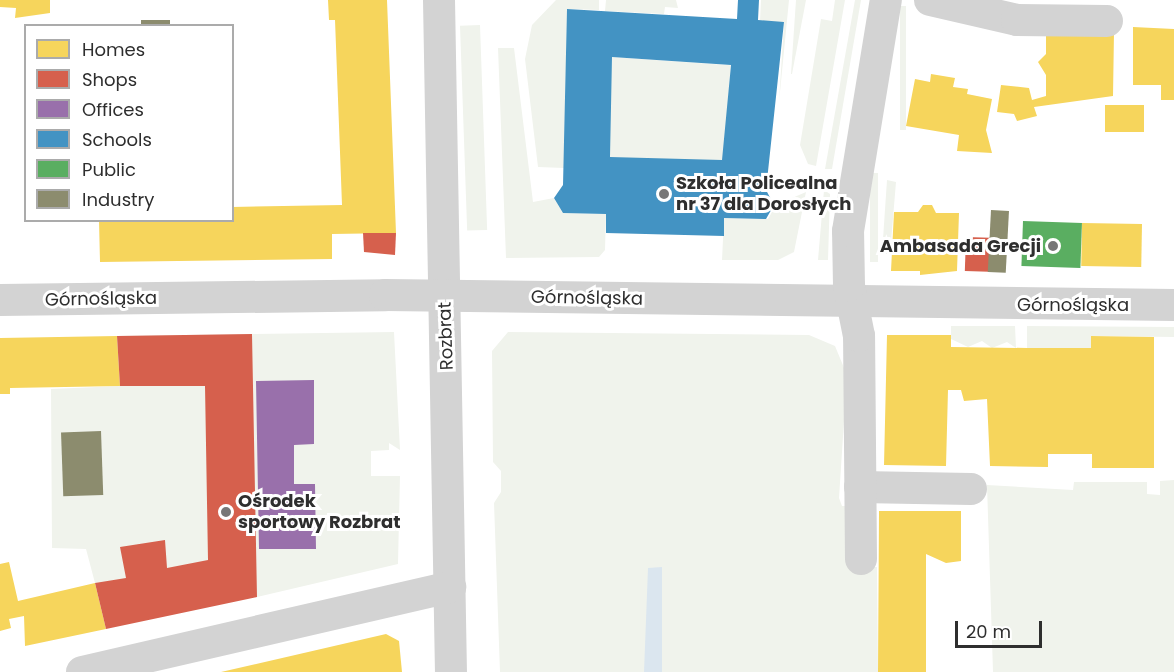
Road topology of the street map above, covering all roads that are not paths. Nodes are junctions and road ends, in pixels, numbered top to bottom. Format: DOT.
graph roads {
  1 [pos="439,0"];
  2 [pos="886,0"];
  3 [pos="930,0"];
  4 [pos="1107,21"];
  5 [pos="445,296"];
  6 [pos="0,300"];
  7 [pos="852,302"];
  8 [pos="1174,306"];
  9 [pos="860,487"];
  10 [pos="971,489"];
  11 [pos="861,559"];
  12 [pos="450,587"];
  13 [pos="81,672"];
  14 [pos="451,672"];
  1 -- 5 [label="street, Rozbrat"];
  2 -- 7 [label="street"];
  3 -- 4 [label="street"];
  5 -- 6 [label="street, Górnośląska"];
  5 -- 7 [label="street, Górnośląska"];
  5 -- 12 [label="street, Rozbrat"];
  7 -- 8 [label="street, Górnośląska"];
  7 -- 9 [label="street"];
  9 -- 10 [label="street"];
  9 -- 11 [label="street"];
  12 -- 13 [label="street"];
  12 -- 14 [label="street, Rozbrat"];
}
